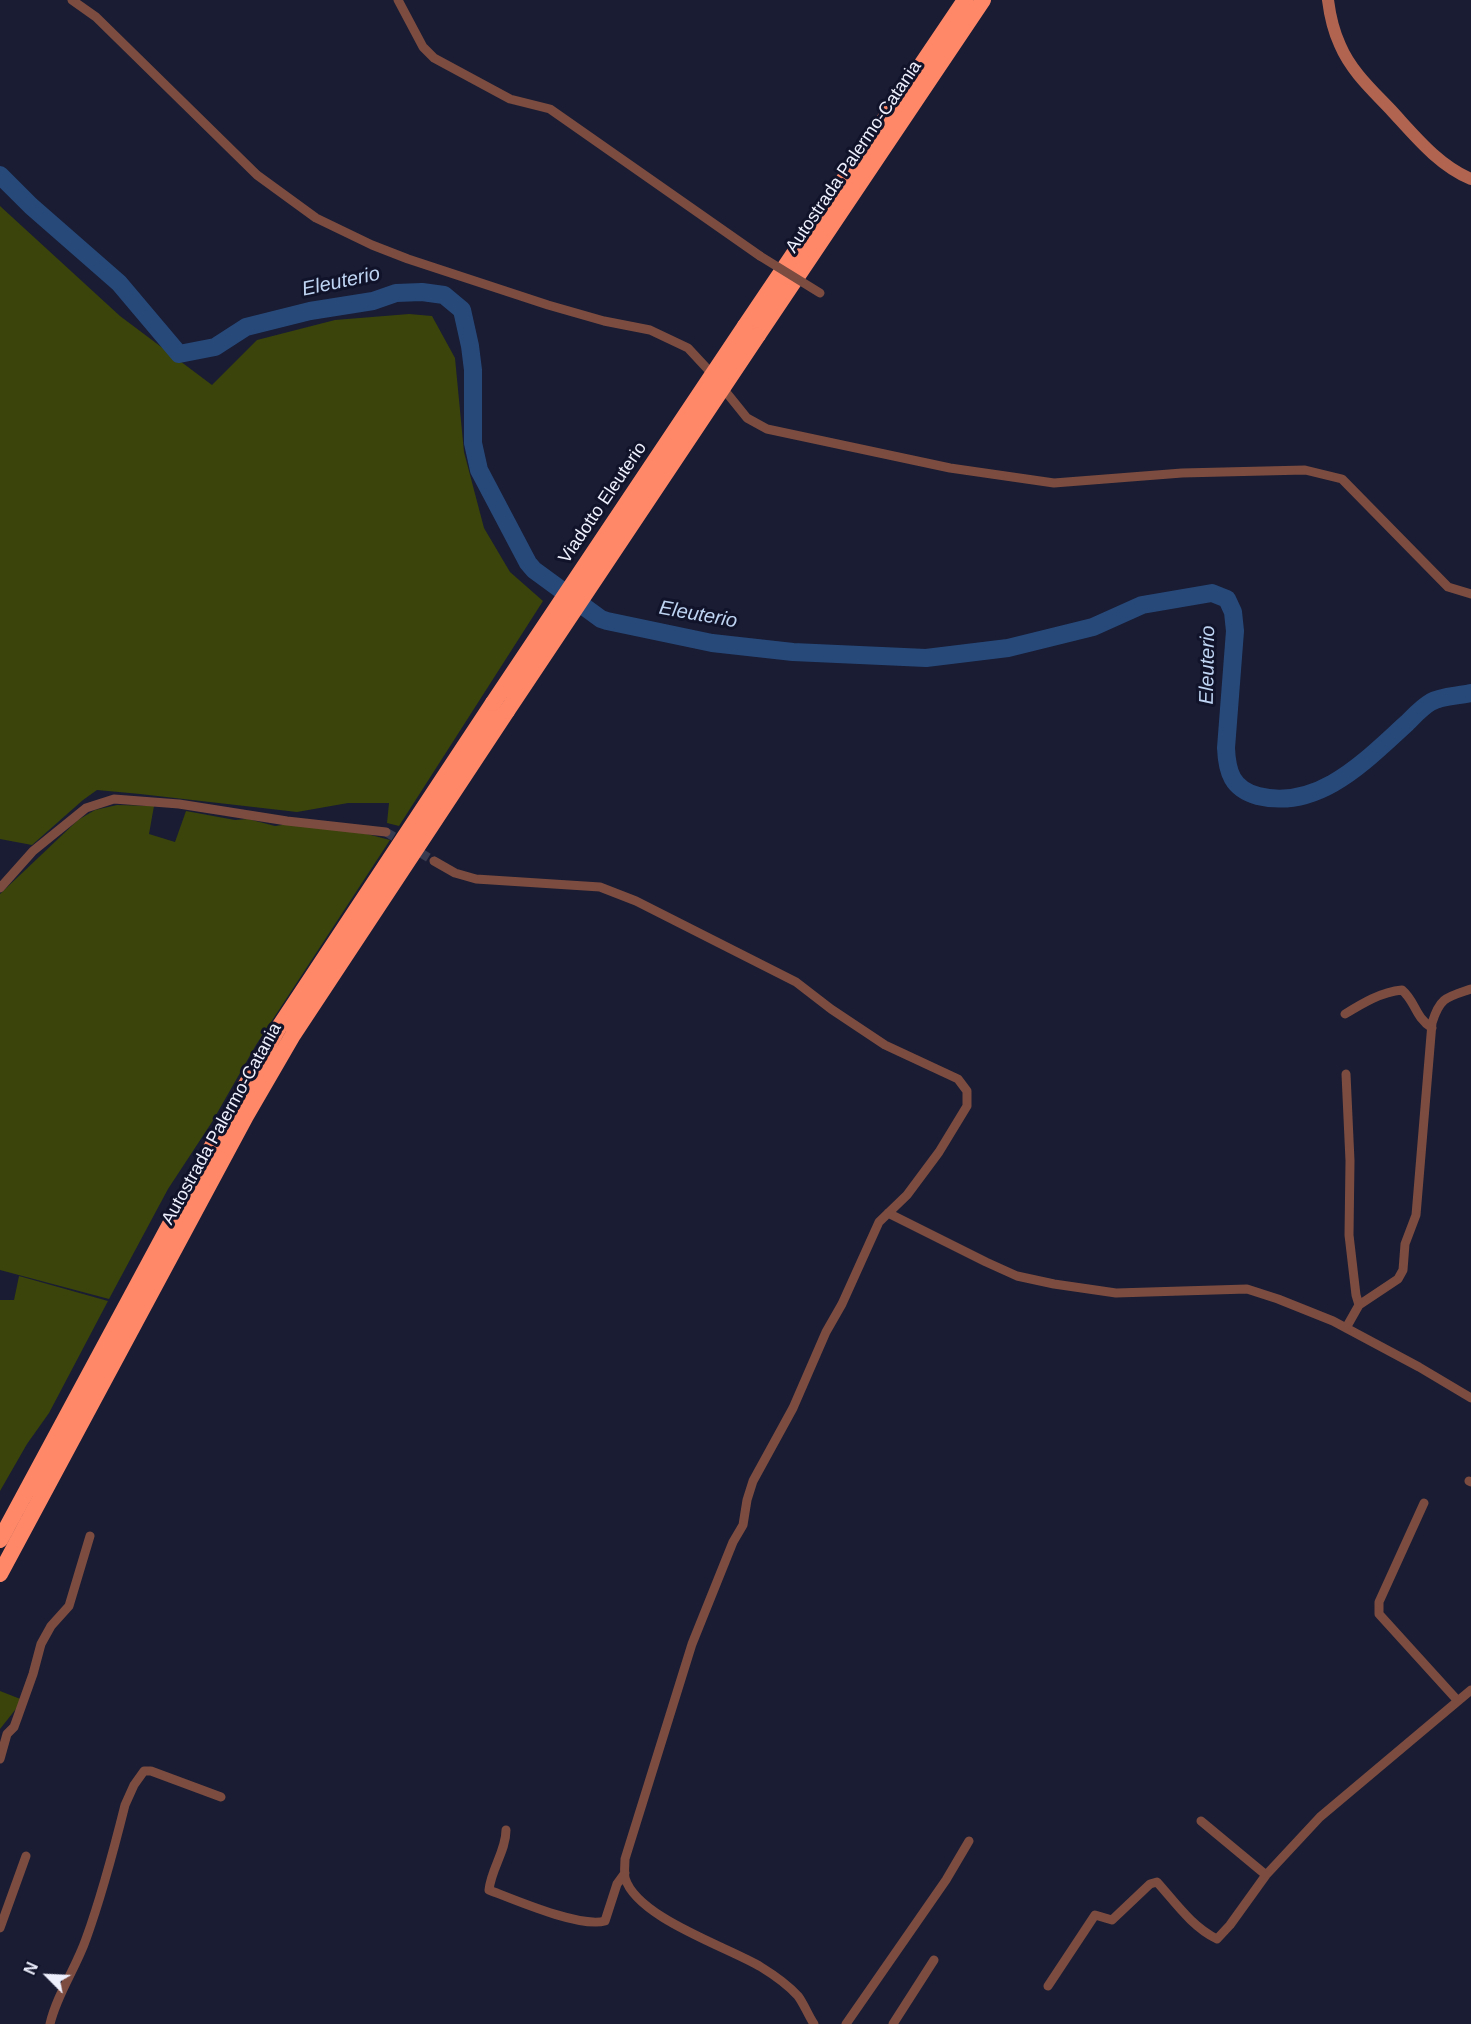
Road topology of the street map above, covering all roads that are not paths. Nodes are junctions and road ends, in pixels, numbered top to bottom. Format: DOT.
graph roads {
  1 [pos="72,0"];
  2 [pos="398,0"];
  3 [pos="965,0"];
  4 [pos="983,0"];
  5 [pos="1328,0"];
  6 [pos="1471,179"];
  7 [pos="820,293"];
  8 [pos="751,331"];
  9 [pos="1471,594"];
  10 [pos="500,707"];
  11 [pos="386,832"];
  12 [pos="434,861"];
  13 [pos="0,888"];
  14 [pos="1471,989"];
  15 [pos="1345,1014"];
  16 [pos="1432,1028"];
  17 [pos="1346,1074"];
  18 [pos="888,1213"];
  19 [pos="1359,1305"];
  20 [pos="1346,1328"];
  21 [pos="1471,1398"];
  22 [pos="1424,1503"];
  23 [pos="90,1536"];
  24 [pos="0,1540"];
  25 [pos="0,1574"];
  26 [pos="1471,1690"];
  27 [pos="1458,1701"];
  28 [pos="0,1759"];
  29 [pos="226,1799"];
  30 [pos="1201,1821"];
  31 [pos="506,1830"];
  32 [pos="969,1841"];
  33 [pos="26,1856"];
  34 [pos="625,1873"];
  35 [pos="1266,1875"];
  36 [pos="0,1928"];
  37 [pos="934,1960"];
  38 [pos="1048,1986"];
  39 [pos="50,2024"];
  40 [pos="814,2024"];
  41 [pos="846,2024"];
  42 [pos="893,2024"];
  1 -- 9 [label="street"];
  2 -- 7 [label="street, bridge"];
  3 -- 8 [label="highway, Autostrada Palermo-Catania"];
  4 -- 8 [label="highway, Autostrada Palermo-Catania"];
  5 -- 6 [label="street"];
  8 -- 10 [label="highway, Viadotto Eleuterio, bridge"];
  10 -- 24 [label="highway, Autostrada Palermo-Catania"];
  10 -- 25 [label="highway, Autostrada Palermo-Catania"];
  11 -- 13 [label="street"];
  12 -- 18 [label="street"];
  14 -- 16 [label="street"];
  15 -- 16 [label="street"];
  16 -- 19 [label="street"];
  17 -- 19 [label="street"];
  18 -- 20 [label="street"];
  18 -- 34 [label="street"];
  19 -- 20 [label="street"];
  20 -- 21 [label="street"];
  22 -- 27 [label="street"];
  23 -- 28 [label="street"];
  26 -- 27 [label="street"];
  27 -- 35 [label="street"];
  29 -- 39 [label="street"];
  30 -- 35 [label="street"];
  31 -- 34 [label="street"];
  32 -- 41 [label="street"];
  33 -- 36 [label="street"];
  34 -- 40 [label="street"];
  35 -- 38 [label="street"];
  37 -- 42 [label="street"];
}
